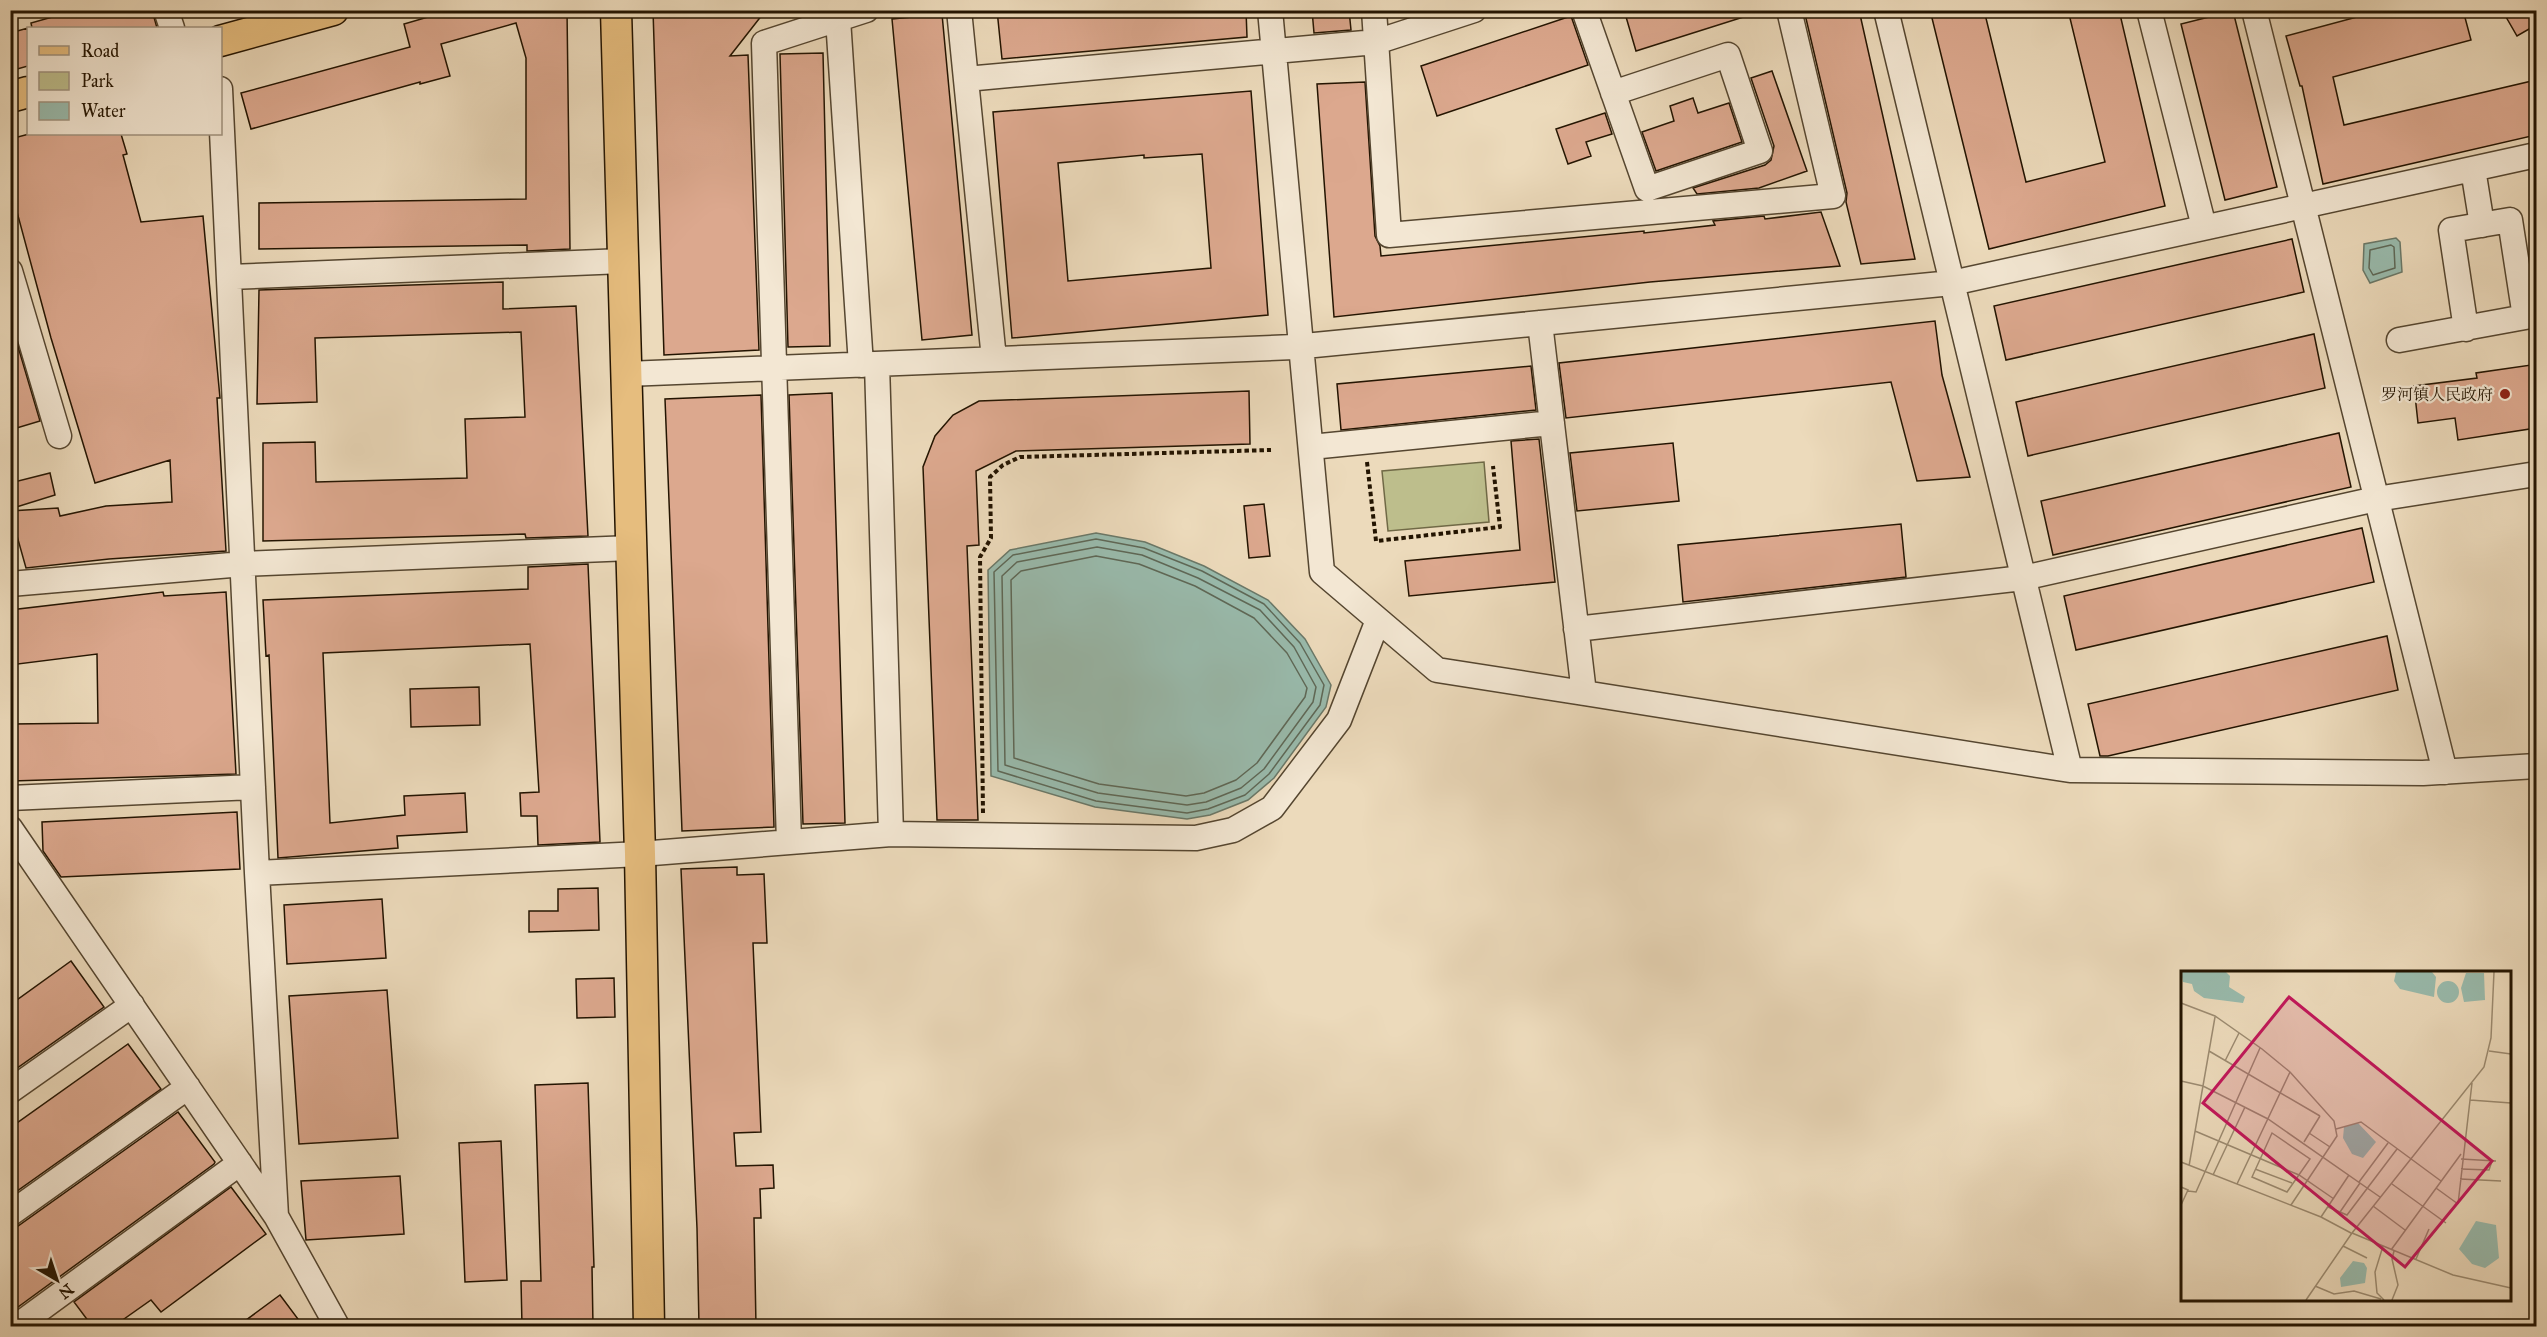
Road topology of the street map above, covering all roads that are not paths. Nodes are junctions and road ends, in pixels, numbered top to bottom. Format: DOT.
graph roads {
  1 [pos="166,10"];
  2 [pos="333,10"];
  3 [pos="616,10"];
  4 [pos="866,10"];
  5 [pos="959,10"];
  6 [pos="1270,10"];
  7 [pos="1374,10"];
  8 [pos="1474,10"];
  9 [pos="1584,10"];
  10 [pos="1789,10"];
  11 [pos="1886,10"];
  12 [pos="2149,10"];
  13 [pos="2254,10"];
  14 [pos="299,15"];
  15 [pos="838,19"];
  16 [pos="172,27"];
  17 [pos="222,40"];
  18 [pos="1376,42"];
  19 [pos="1274,51"];
  20 [pos="966,79"];
  21 [pos="27,92"];
  22 [pos="1613,93"];
  23 [pos="10,97"];
  24 [pos="222,131"];
  25 [pos="2536,155"];
  26 [pos="2473,169"];
  27 [pos="2303,206"];
  28 [pos="2482,225"];
  29 [pos="2204,228"];
  30 [pos="623,261"];
  31 [pos="10,270"];
  32 [pos="229,277"];
  33 [pos="1952,283"];
  34 [pos="2531,316"];
  35 [pos="1540,323"];
  36 [pos="2466,329"];
  37 [pos="2399,340"];
  38 [pos="1302,347"];
  39 [pos="994,359"];
  40 [pos="869,364"];
  41 [pos="774,368"];
  42 [pos="626,374"];
  43 [pos="1552,423"];
  44 [pos="59,436"];
  45 [pos="1311,447"];
  46 [pos="2536,474"];
  47 [pos="2376,499"];
  48 [pos="632,548"];
  49 [pos="243,564"];
  50 [pos="2023,578"];
  51 [pos="10,585"];
  52 [pos="1378,620"];
  53 [pos="1576,629"];
  54 [pos="1584,693"];
  55 [pos="2536,766"];
  56 [pos="2070,770"];
  57 [pos="2445,772"];
  58 [pos="253,787"];
  59 [pos="10,798"];
  60 [pos="10,828"];
  61 [pos="891,834"];
  62 [pos="789,842"];
  63 [pos="640,854"];
  64 [pos="257,873"];
  65 [pos="132,1005"];
  66 [pos="188,1087"];
  67 [pos="10,1091"];
  68 [pos="240,1163"];
  69 [pos="10,1214"];
  70 [pos="276,1216"];
  71 [pos="17,1326"];
  72 [pos="337,1326"];
  73 [pos="649,1326"];
  1 -- 16 [label="street"];
  2 -- 14 [label="main road"];
  3 -- 30 [label="main road"];
  4 -- 15 [label="street"];
  5 -- 20 [label="street"];
  6 -- 19 [label="street"];
  7 -- 18 [label="street"];
  8 -- 18 [label="street"];
  9 -- 22 [label="street"];
  10 -- 18 [label="street"];
  11 -- 33 [label="street"];
  12 -- 29 [label="street"];
  13 -- 27 [label="street"];
  14 -- 17 [label="main road"];
  15 -- 40 [label="street"];
  15 -- 41 [label="street"];
  18 -- 19 [label="street"];
  19 -- 20 [label="street"];
  19 -- 38 [label="street"];
  20 -- 39 [label="street"];
  21 -- 23 [label="main road"];
  22 -- 22 [label="street"];
  24 -- 32 [label="street"];
  25 -- 26 [label="street"];
  26 -- 27 [label="street"];
  26 -- 28 [label="street"];
  27 -- 29 [label="street"];
  27 -- 47 [label="street"];
  28 -- 34 [label="street"];
  28 -- 36 [label="street"];
  29 -- 33 [label="street"];
  30 -- 32 [label="street"];
  30 -- 42 [label="main road"];
  31 -- 44 [label="street"];
  32 -- 49 [label="street"];
  33 -- 35 [label="street"];
  33 -- 50 [label="street"];
  34 -- 36 [label="street"];
  35 -- 38 [label="street"];
  35 -- 43 [label="street"];
  36 -- 37 [label="street"];
  38 -- 39 [label="street"];
  38 -- 45 [label="street"];
  39 -- 40 [label="street"];
  40 -- 41 [label="street"];
  40 -- 61 [label="street"];
  41 -- 42 [label="street"];
  41 -- 62 [label="street"];
  42 -- 48 [label="main road"];
  43 -- 45 [label="street"];
  43 -- 53 [label="street"];
  45 -- 52 [label="street"];
  46 -- 47 [label="street"];
  47 -- 50 [label="street"];
  47 -- 57 [label="street"];
  48 -- 49 [label="street"];
  48 -- 63 [label="main road"];
  49 -- 51 [label="street"];
  49 -- 58 [label="street"];
  50 -- 53 [label="street"];
  50 -- 56 [label="street"];
  52 -- 54 [label="street"];
  52 -- 61 [label="street"];
  53 -- 54 [label="street"];
  54 -- 56 [label="street"];
  55 -- 57 [label="street"];
  56 -- 57 [label="street"];
  58 -- 59 [label="street"];
  58 -- 64 [label="street"];
  60 -- 65 [label="street"];
  61 -- 62 [label="street"];
  62 -- 63 [label="street"];
  63 -- 64 [label="street"];
  63 -- 73 [label="main road"];
  64 -- 70 [label="street"];
  65 -- 66 [label="street"];
  65 -- 67 [label="street"];
  66 -- 68 [label="street"];
  66 -- 69 [label="street"];
  68 -- 70 [label="street"];
  68 -- 71 [label="street"];
  70 -- 72 [label="street"];
}
